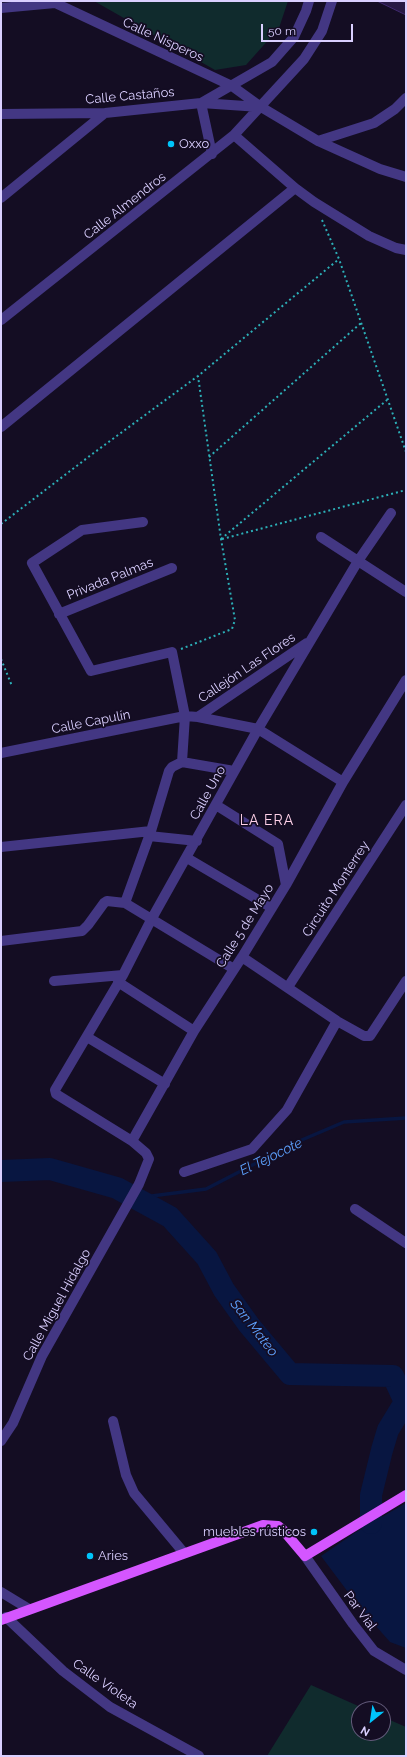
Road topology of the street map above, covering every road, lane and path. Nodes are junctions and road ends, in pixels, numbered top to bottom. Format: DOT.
graph roads {
  1 [pos="309,1"];
  2 [pos="53,2"];
  3 [pos="333,2"];
  4 [pos="1,8"];
  5 [pos="232,86"];
  6 [pos="406,98"];
  7 [pos="201,103"];
  8 [pos="261,107"];
  9 [pos="105,113"];
  10 [pos="1,114"];
  11 [pos="234,136"];
  12 [pos="318,141"];
  13 [pos="212,154"];
  14 [pos="406,177"];
  15 [pos="295,188"];
  16 [pos="1,198"];
  17 [pos="314,202"];
  18 [pos="406,250"];
  19 [pos="339,259"];
  20 [pos="1,320"];
  21 [pos="361,323"];
  22 [pos="198,376"];
  23 [pos="388,400"];
  24 [pos="1,427"];
  25 [pos="406,452"];
  26 [pos="209,457"];
  27 [pos="406,490"];
  28 [pos="391,513"];
  29 [pos="143,522"];
  30 [pos="1,524"];
  31 [pos="321,537"];
  32 [pos="221,539"];
  33 [pos="358,561"];
  34 [pos="172,568"];
  35 [pos="406,592"];
  36 [pos="59,614"];
  37 [pos="310,641"];
  38 [pos="172,652"];
  39 [pos="1,659"];
  40 [pos="406,680"];
  41 [pos="12,686"];
  42 [pos="185,716"];
  43 [pos="198,717"];
  44 [pos="258,729"];
  45 [pos="1,753"];
  46 [pos="182,762"];
  47 [pos="234,771"];
  48 [pos="343,782"];
  49 [pos="216,804"];
  50 [pos="406,805"];
  51 [pos="150,834"];
  52 [pos="196,841"];
  53 [pos="1,847"];
  54 [pos="187,858"];
  55 [pos="286,885"];
  56 [pos="124,903"];
  57 [pos="272,908"];
  58 [pos="151,920"];
  59 [pos="1,941"];
  60 [pos="242,957"];
  61 [pos="234,969"];
  62 [pos="121,978"];
  63 [pos="54,981"];
  64 [pos="406,981"];
  65 [pos="288,987"];
  66 [pos="337,1021"];
  67 [pos="194,1031"];
  68 [pos="87,1037"];
  69 [pos="165,1084"];
  70 [pos="132,1140"];
  71 [pos="184,1172"];
  72 [pos="355,1209"];
  73 [pos="406,1243"];
  74 [pos="113,1421"];
  75 [pos="1,1441"];
  76 [pos="406,1495"];
  77 [pos="184,1553"];
  78 [pos="305,1556"];
  79 [pos="1,1592"];
  80 [pos="29,1609"];
  81 [pos="4,1619"];
  82 [pos="406,1670"];
  83 [pos="199,1756"];
  1 -- 5 [label="street"];
  2 -- 4 [label="street"];
  2 -- 5 [label="street, Calle Nísperos"];
  3 -- 8 [label="street, Calle Almendros"];
  5 -- 7 [label="street"];
  5 -- 8 [label="street, Calle Nísperos"];
  6 -- 12 [label="street"];
  7 -- 8 [label="street, Calle Castaños"];
  7 -- 9 [label="street, Calle Castaños"];
  7 -- 13 [label="street"];
  8 -- 11 [label="street, Calle Almendros"];
  8 -- 12 [label="street, Calle Nísperos"];
  9 -- 10 [label="street, Calle Castaños"];
  9 -- 16 [label="street"];
  11 -- 13 [label="street, Calle Almendros"];
  11 -- 15 [label="street"];
  12 -- 14 [label="street, Calle Nísperos"];
  13 -- 20 [label="street, Calle Almendros"];
  15 -- 17 [label="street"];
  15 -- 24 [label="street"];
  17 -- 18 [label="street"];
  17 -- 19 [label="path"];
  19 -- 21 [label="path"];
  19 -- 22 [label="path"];
  21 -- 23 [label="path"];
  21 -- 26 [label="path"];
  22 -- 26 [label="path"];
  22 -- 30 [label="path"];
  23 -- 25 [label="path"];
  23 -- 32 [label="path"];
  26 -- 32 [label="path"];
  27 -- 32 [label="path"];
  28 -- 33 [label="street, Calle Uno"];
  29 -- 36 [label="street"];
  31 -- 33 [label="street"];
  32 -- 38 [label="path"];
  33 -- 35 [label="street"];
  33 -- 37 [label="street, Calle Uno"];
  34 -- 36 [label="street, Privada Palmas"];
  36 -- 38 [label="street"];
  37 -- 43 [label="street, Callejón Las Flores"];
  37 -- 44 [label="street, Calle Uno"];
  38 -- 42 [label="street"];
  39 -- 41 [label="path"];
  40 -- 48 [label="street, Calle 5 de Mayo"];
  42 -- 43 [label="street, Calle Capulín"];
  42 -- 45 [label="street, Calle Capulín"];
  42 -- 46 [label="street"];
  43 -- 44 [label="street, Calle Capulín"];
  44 -- 47 [label="street, Calle Uno"];
  44 -- 48 [label="street"];
  46 -- 47 [label="street"];
  46 -- 51 [label="street"];
  47 -- 49 [label="street, Calle Uno"];
  48 -- 55 [label="street, Calle 5 de Mayo"];
  49 -- 52 [label="street, Calle Uno"];
  49 -- 55 [label="street"];
  50 -- 65 [label="street, Circuito Monterrey"];
  51 -- 52 [label="street"];
  51 -- 53 [label="street"];
  51 -- 56 [label="street"];
  52 -- 54 [label="street, Calle Uno"];
  54 -- 57 [label="street"];
  54 -- 58 [label="street, Calle Uno"];
  55 -- 57 [label="street, Calle 5 de Mayo"];
  56 -- 58 [label="street"];
  56 -- 59 [label="street"];
  57 -- 60 [label="street, Calle 5 de Mayo"];
  58 -- 61 [label="street"];
  58 -- 62 [label="street, Calle Uno"];
  60 -- 61 [label="street, Calle 5 de Mayo"];
  60 -- 65 [label="street"];
  61 -- 67 [label="street, Calle 5 de Mayo"];
  62 -- 63 [label="street"];
  62 -- 67 [label="street"];
  62 -- 68 [label="street, Calle Uno"];
  64 -- 66 [label="street"];
  65 -- 66 [label="street"];
  66 -- 71 [label="street"];
  67 -- 69 [label="street, Calle 5 de Mayo"];
  68 -- 69 [label="street"];
  68 -- 70 [label="street, Calle Uno"];
  69 -- 70 [label="street, Calle 5 de Mayo"];
  70 -- 75 [label="street, Calle Miguel Hidalgo"];
  72 -- 73 [label="street"];
  74 -- 77 [label="street"];
  76 -- 78 [label="main road"];
  77 -- 78 [label="main road"];
  77 -- 80 [label="main road"];
  78 -- 82 [label="street, Par Vial"];
  79 -- 80 [label="street"];
  80 -- 81 [label="main road"];
  81 -- 83 [label="street, Calle Violeta"];
}
